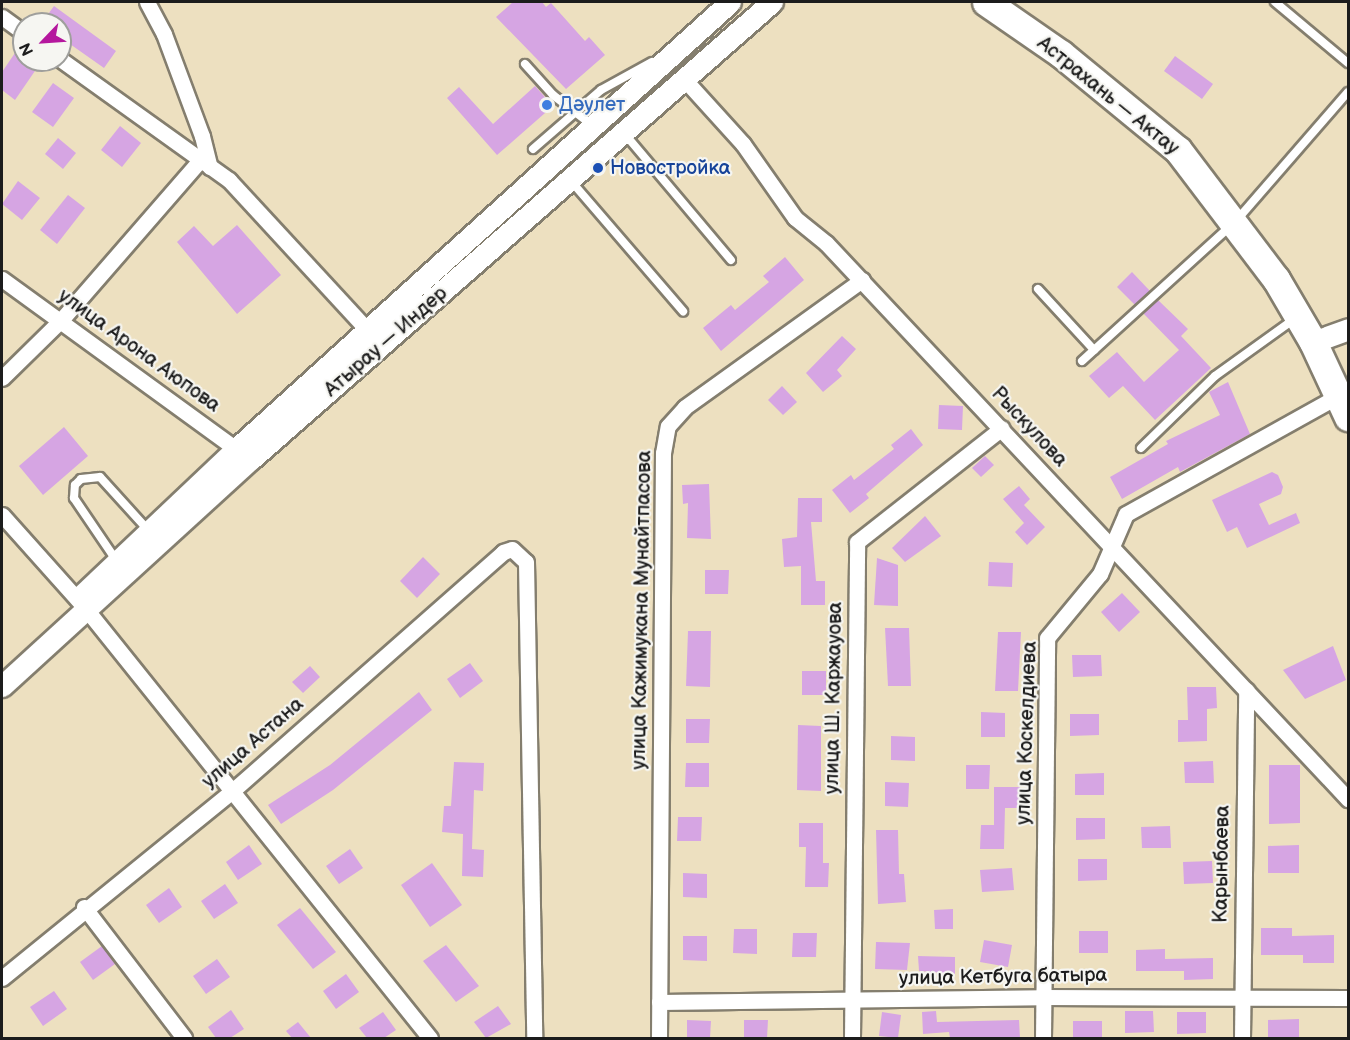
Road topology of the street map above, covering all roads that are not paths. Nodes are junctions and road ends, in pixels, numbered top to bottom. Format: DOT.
graph roads {
  1 [pos="147,2"];
  2 [pos="730,2"];
  3 [pos="772,2"];
  4 [pos="986,2"];
  5 [pos="1275,2"];
  6 [pos="1348,63"];
  7 [pos="525,64"];
  8 [pos="72,68"];
  9 [pos="686,80"];
  10 [pos="1348,92"];
  11 [pos="587,119"];
  12 [pos="623,132"];
  13 [pos="533,149"];
  14 [pos="205,164"];
  15 [pos="571,181"];
  16 [pos="1235,222"];
  17 [pos="731,260"];
  18 [pos="2,279"];
  19 [pos="862,280"];
  20 [pos="1038,289"];
  21 [pos="683,311"];
  22 [pos="1298,316"];
  23 [pos="62,319"];
  24 [pos="1348,329"];
  25 [pos="368,330"];
  26 [pos="1313,342"];
  27 [pos="383,345"];
  28 [pos="1094,350"];
  29 [pos="1082,361"];
  30 [pos="2,378"];
  31 [pos="1343,407"];
  32 [pos="1002,428"];
  33 [pos="1141,448"];
  34 [pos="244,454"];
  35 [pos="2,514"];
  36 [pos="148,530"];
  37 [pos="1112,548"];
  38 [pos="116,560"];
  39 [pos="82,604"];
  40 [pos="2,667"];
  41 [pos="2,686"];
  42 [pos="1246,690"];
  43 [pos="230,793"];
  44 [pos="1348,799"];
  45 [pos="84,908"];
  46 [pos="2,978"];
  47 [pos="1241,996"];
  48 [pos="1042,997"];
  49 [pos="1348,998"];
  50 [pos="852,1001"];
  51 [pos="659,1002"];
  52 [pos="184,1038"];
  53 [pos="430,1038"];
  54 [pos="534,1038"];
  55 [pos="659,1038"];
  56 [pos="852,1038"];
  57 [pos="1042,1038"];
  58 [pos="1242,1038"];
  1 -- 14 [label="street"];
  2 -- 11 [label="main road, Атырау — Индер"];
  3 -- 9 [label="main road, Атырау — Индер"];
  4 -- 16 [label="highway, Астрахань — Актау"];
  5 -- 6 [label="lane"];
  7 -- 11 [label="lane"];
  8 -- 14 [label="street"];
  9 -- 12 [label="main road, Атырау — Индер"];
  9 -- 19 [label="street, Рыскулова"];
  10 -- 16 [label="lane"];
  11 -- 13 [label="lane"];
  11 -- 25 [label="main road, Атырау — Индер"];
  12 -- 15 [label="main road, Атырау — Индер"];
  12 -- 17 [label="lane"];
  14 -- 23 [label="street"];
  14 -- 25 [label="street"];
  15 -- 21 [label="lane"];
  15 -- 27 [label="main road, Атырау — Индер"];
  16 -- 22 [label="highway, Астрахань — Актау"];
  16 -- 28 [label="lane"];
  18 -- 23 [label="street, улица Арона Аюпова"];
  19 -- 32 [label="street, Рыскулова"];
  19 -- 51 [label="street, улица Кажимукана Мунайтпасова"];
  20 -- 28 [label="lane"];
  22 -- 26 [label="highway, Астрахань — Актау"];
  22 -- 33 [label="lane"];
  23 -- 30 [label="street"];
  23 -- 34 [label="street, улица Арона Аюпова"];
  24 -- 26 [label="main road"];
  25 -- 27 [label="street"];
  25 -- 34 [label="main road, Атырау — Индер"];
  26 -- 31 [label="highway, Астрахань — Актау"];
  27 -- 34 [label="main road, Атырау — Индер"];
  28 -- 29 [label="lane"];
  31 -- 37 [label="street, улица Коскелдиева"];
  32 -- 37 [label="street, Рыскулова"];
  32 -- 50 [label="street, улица Ш. Каржауова"];
  34 -- 36 [label="main road, Атырау — Индер"];
  34 -- 39 [label="main road, Атырау — Индер"];
  35 -- 39 [label="street"];
  36 -- 38 [label="main road, Атырау — Индер"];
  36 -- 38 [label="lane"];
  37 -- 42 [label="street, Рыскулова"];
  37 -- 48 [label="street, улица Коскелдиева"];
  38 -- 39 [label="main road, Атырау — Индер"];
  39 -- 40 [label="main road, Атырау — Индер"];
  39 -- 41 [label="main road, Атырау — Индер"];
  39 -- 43 [label="street"];
  42 -- 44 [label="street, Рыскулова"];
  42 -- 47 [label="street, Карынбаева"];
  43 -- 45 [label="street, улица Астана"];
  43 -- 53 [label="street"];
  43 -- 54 [label="street, улица Астана"];
  45 -- 46 [label="street, улица Астана"];
  45 -- 52 [label="street"];
  47 -- 48 [label="street, улица Кетбуга батыра"];
  47 -- 49 [label="street, улица Кетбуга батыра"];
  47 -- 58 [label="street, Карынбаева"];
  48 -- 50 [label="street, улица Кетбуга батыра"];
  48 -- 57 [label="street, улица Коскелдиева"];
  50 -- 51 [label="street, улица Кетбуга батыра"];
  50 -- 56 [label="street, улица Ш. Каржауова"];
  51 -- 55 [label="street, улица Кажимукана Мунайтпасова"];
}
